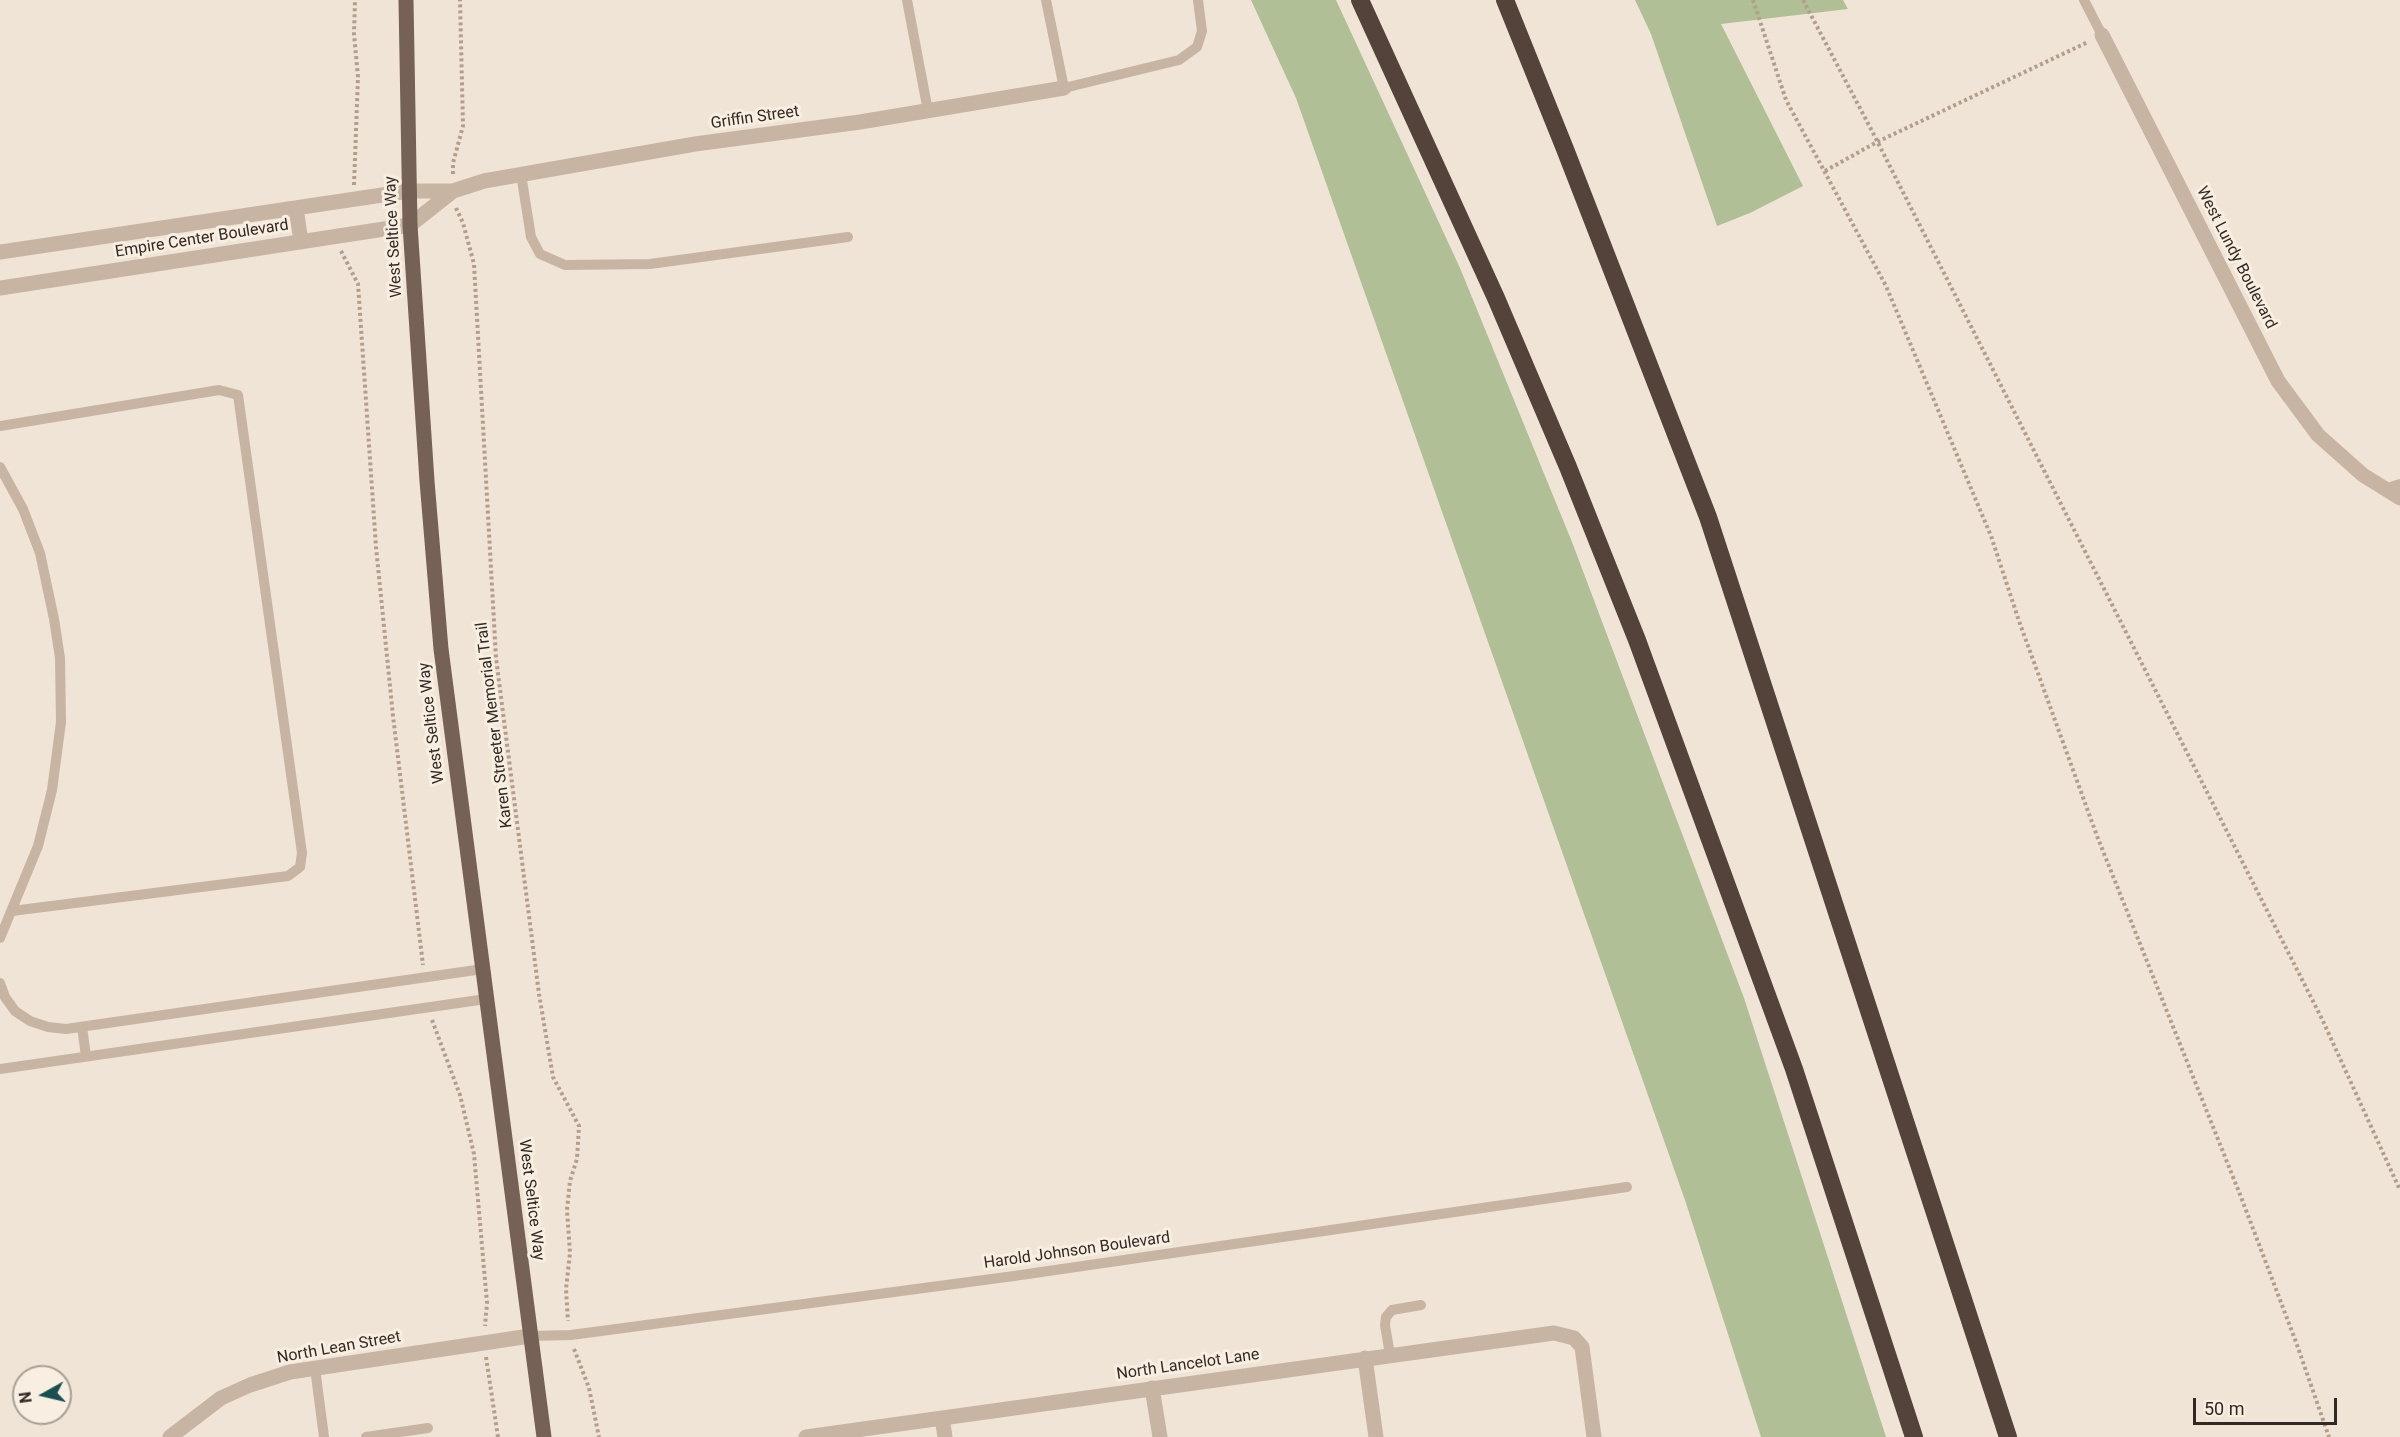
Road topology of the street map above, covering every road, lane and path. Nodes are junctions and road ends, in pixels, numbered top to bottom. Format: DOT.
graph roads {
  1 [pos="355,0"];
  2 [pos="406,0"];
  3 [pos="460,0"];
  4 [pos="908,0"];
  5 [pos="1046,0"];
  6 [pos="1198,0"];
  7 [pos="1360,0"];
  8 [pos="1505,0"];
  9 [pos="1753,0"];
  10 [pos="1803,0"];
  11 [pos="2084,0"];
  12 [pos="2102,35"];
  13 [pos="1064,88"];
  14 [pos="928,111"];
  15 [pos="1877,142"];
  16 [pos="1825,171"];
  17 [pos="521,174"];
  18 [pos="409,191"];
  19 [pos="453,191"];
  20 [pos="353,199"];
  21 [pos="296,208"];
  22 [pos="410,225"];
  23 [pos="333,237"];
  24 [pos="848,237"];
  25 [pos="301,242"];
  26 [pos="0,252"];
  27 [pos="0,288"];
  28 [pos="0,426"];
  29 [pos="0,467"];
  30 [pos="2400,484"];
  31 [pos="2384,489"];
  32 [pos="2400,498"];
  33 [pos="12,911"];
  34 [pos="0,938"];
  35 [pos="423,963"];
  36 [pos="483,969"];
  37 [pos="0,983"];
  38 [pos="486,999"];
  39 [pos="432,1019"];
  40 [pos="82,1027"];
  41 [pos="86,1056"];
  42 [pos="0,1069"];
  43 [pos="1627,1187"];
  44 [pos="2400,1190"];
  45 [pos="1421,1305"];
  46 [pos="571,1335"];
  47 [pos="530,1336"];
  48 [pos="484,1344"];
  49 [pos="1390,1355"];
  50 [pos="1365,1358"];
  51 [pos="315,1368"];
  52 [pos="1152,1388"];
  53 [pos="942,1418"];
  54 [pos="428,1428"];
  55 [pos="170,1437"];
  56 [pos="324,1437"];
  57 [pos="366,1437"];
  58 [pos="498,1437"];
  59 [pos="544,1437"];
  60 [pos="599,1437"];
  61 [pos="806,1437"];
  62 [pos="945,1437"];
  63 [pos="1160,1437"];
  64 [pos="1376,1437"];
  65 [pos="1594,1437"];
  66 [pos="1914,1437"];
  67 [pos="2008,1437"];
  68 [pos="2329,1437"];
  1 -- 20 [label="path"];
  2 -- 18 [label="main road, West Seltice Way"];
  3 -- 19 [label="path, Karen Streeter Memorial Trail"];
  4 -- 14 [label="lane"];
  5 -- 13 [label="lane"];
  6 -- 13 [label="lane"];
  7 -- 66 [label="highway"];
  8 -- 67 [label="highway"];
  9 -- 16 [label="path"];
  10 -- 15 [label="path"];
  11 -- 12 [label="lane, West Lundy Boulevard"];
  12 -- 15 [label="path"];
  12 -- 31 [label="street, West Lundy Boulevard"];
  13 -- 14 [label="street, Griffin Street"];
  14 -- 17 [label="street, Griffin Street"];
  15 -- 16 [label="path"];
  15 -- 44 [label="path"];
  16 -- 68 [label="path"];
  17 -- 19 [label="street, Griffin Street"];
  17 -- 24 [label="lane"];
  18 -- 19 [label="street, Griffin Street"];
  18 -- 20 [label="street, Empire Center Boulevard"];
  18 -- 22 [label="main road, West Seltice Way"];
  19 -- 22 [label="street, Griffin Street"];
  19 -- 46 [label="path, Karen Streeter Memorial Trail"];
  20 -- 21 [label="street, Empire Center Boulevard"];
  21 -- 25 [label="street"];
  21 -- 26 [label="street, Empire Center Boulevard"];
  22 -- 23 [label="street, Empire Center Boulevard"];
  22 -- 36 [label="main road, West Seltice Way"];
  23 -- 25 [label="street, Empire Center Boulevard"];
  23 -- 35 [label="path"];
  25 -- 27 [label="street, Empire Center Boulevard"];
  28 -- 33 [label="lane"];
  29 -- 33 [label="lane"];
  30 -- 31 [label="lane"];
  31 -- 32 [label="street, West Lundy Boulevard"];
  33 -- 34 [label="lane"];
  36 -- 38 [label="main road, West Seltice Way"];
  36 -- 40 [label="lane"];
  37 -- 40 [label="lane"];
  38 -- 41 [label="lane"];
  38 -- 47 [label="main road, West Seltice Way"];
  39 -- 48 [label="path"];
  40 -- 41 [label="lane"];
  41 -- 42 [label="lane"];
  43 -- 46 [label="lane, Harold Johnson Boulevard"];
  45 -- 49 [label="lane"];
  46 -- 47 [label="lane, Harold Johnson Boulevard"];
  46 -- 60 [label="path, Karen Streeter Memorial Trail"];
  47 -- 48 [label="street, North Lean Street"];
  47 -- 59 [label="main road, West Seltice Way"];
  48 -- 51 [label="street, North Lean Street"];
  48 -- 58 [label="path"];
  49 -- 50 [label="street, North Lancelot Lane"];
  49 -- 65 [label="street, North Lancelot Lane"];
  50 -- 52 [label="street, North Lancelot Lane"];
  50 -- 64 [label="street"];
  51 -- 55 [label="street, North Lean Street"];
  51 -- 56 [label="lane"];
  52 -- 53 [label="street, North Lancelot Lane"];
  52 -- 63 [label="street"];
  53 -- 61 [label="street, North Lancelot Lane"];
  53 -- 62 [label="street"];
  54 -- 57 [label="lane"];
}
